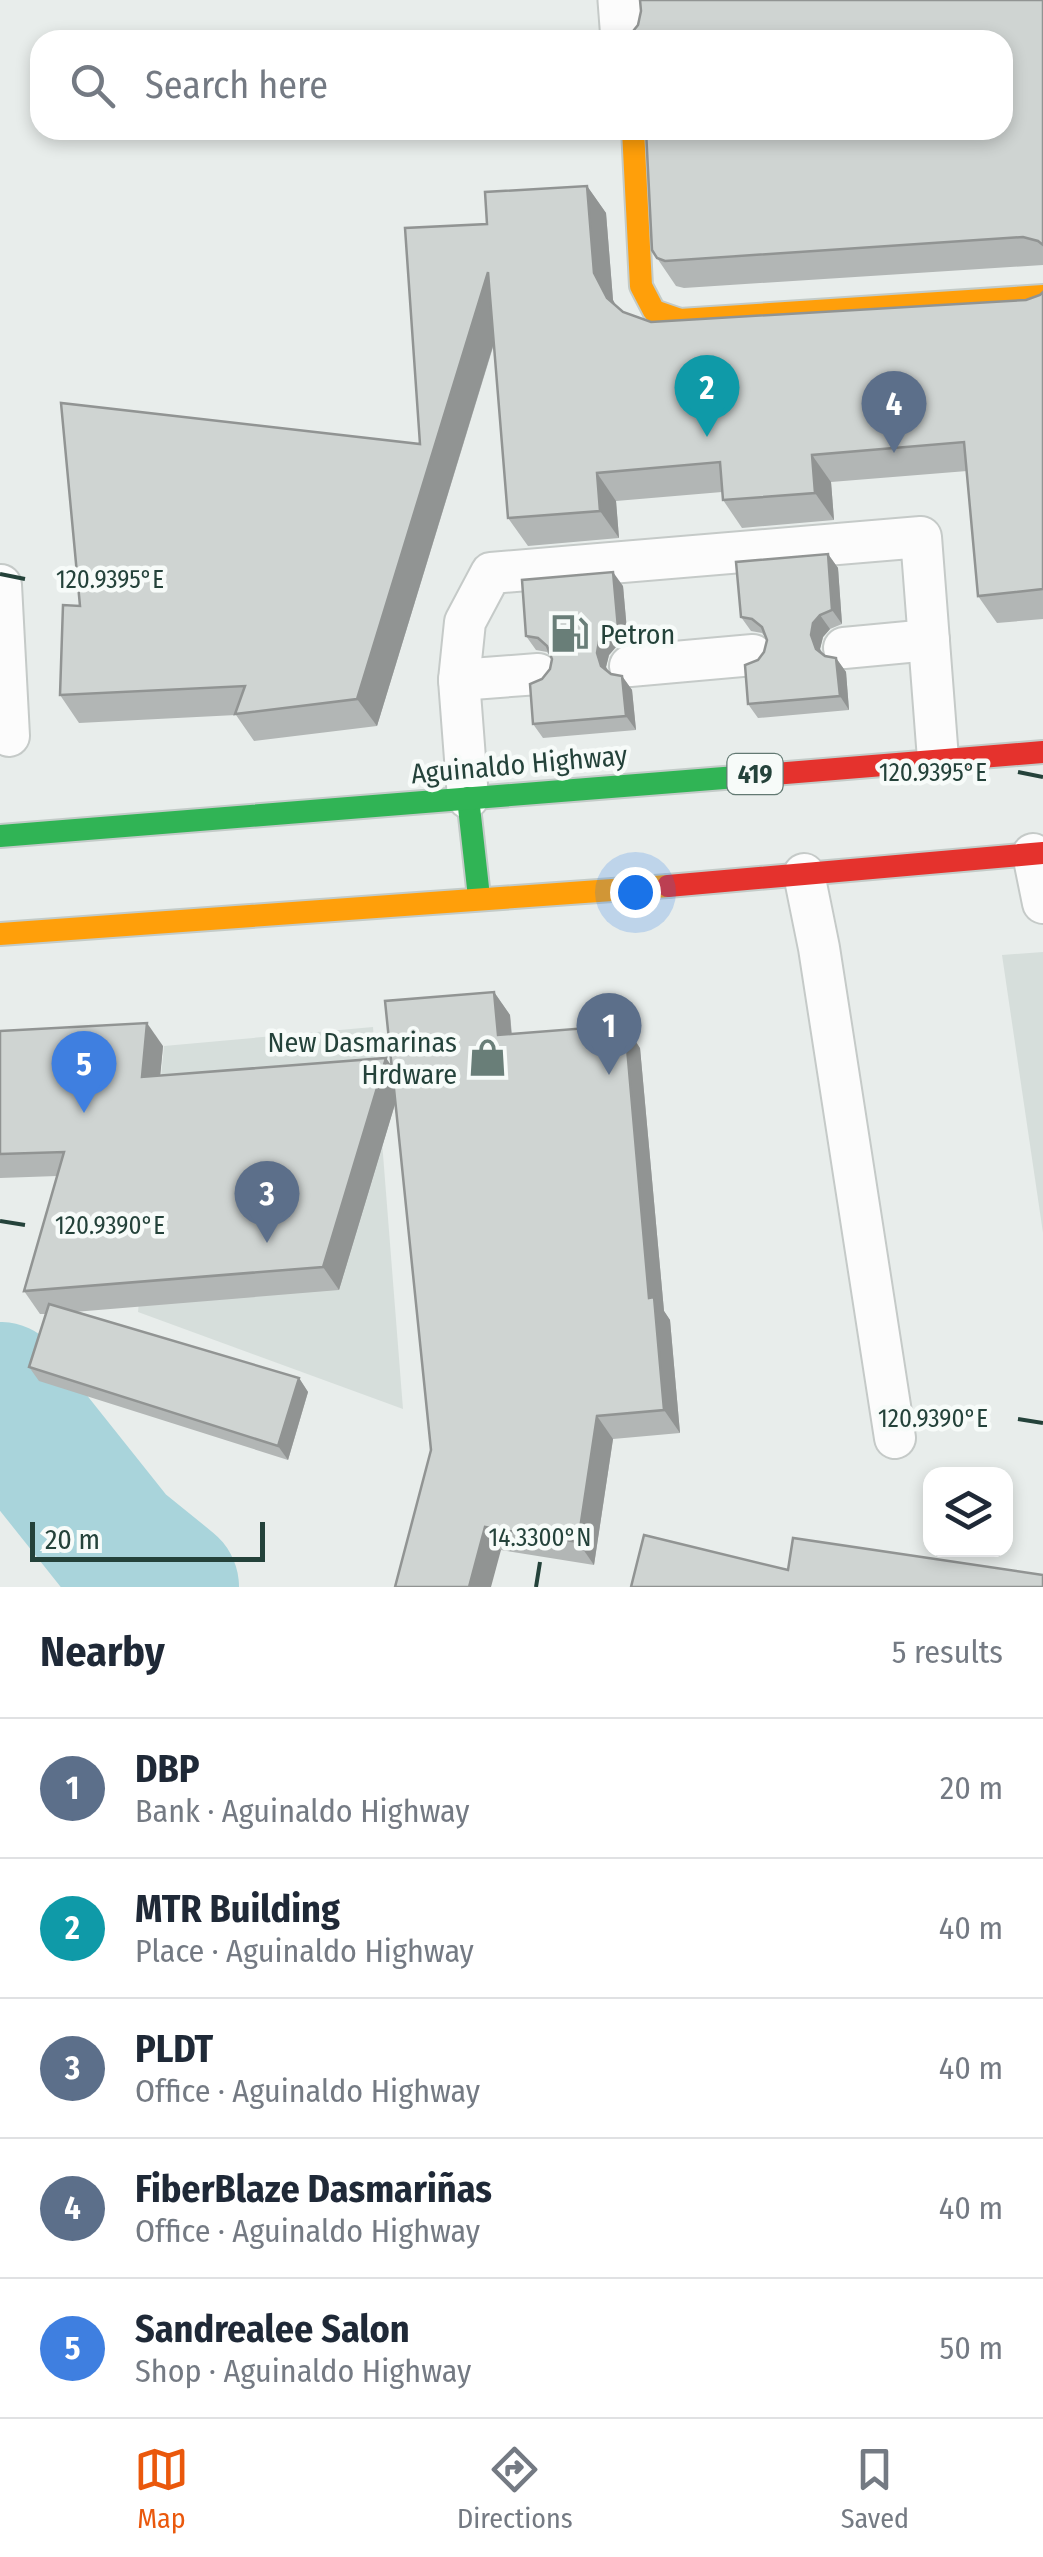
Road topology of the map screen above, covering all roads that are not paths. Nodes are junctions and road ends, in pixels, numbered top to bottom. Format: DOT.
graph roads {
  1 [pos="626,0"];
  2 [pos="628,30"];
  3 [pos="634,140"];
  4 [pos="1043,296"];
  5 [pos="1,585"];
  6 [pos="929,640"];
  7 [pos="844,648"];
  8 [pos="753,654"];
  9 [pos="630,666"];
  10 [pos="538,674"];
  11 [pos="459,680"];
  12 [pos="9,736"];
  13 [pos="1043,752"];
  14 [pos="938,759"];
  15 [pos="468,798"];
  16 [pos="0,836"];
  17 [pos="1038,854"];
  18 [pos="804,874"];
  19 [pos="479,897"];
  20 [pos="1043,903"];
  21 [pos="0,934"];
  22 [pos="895,1438"];
  1 -- 2 [label="street"];
  3 -- 4 [label="main road"];
  5 -- 12 [label="lane"];
  6 -- 7 [label="lane"];
  6 -- 11 [label="lane"];
  6 -- 14 [label="lane"];
  8 -- 9 [label="lane"];
  10 -- 11 [label="lane"];
  11 -- 15 [label="lane"];
  13 -- 14 [label="main road, Aguinaldo Highway / 419"];
  14 -- 15 [label="main road, Aguinaldo Highway / 419"];
  15 -- 16 [label="main road, Aguinaldo Highway / 419"];
  15 -- 19 [label="main road"];
  17 -- 18 [label="main road"];
  17 -- 20 [label="lane"];
  18 -- 19 [label="main road"];
  18 -- 22 [label="lane"];
  19 -- 21 [label="main road"];
}
